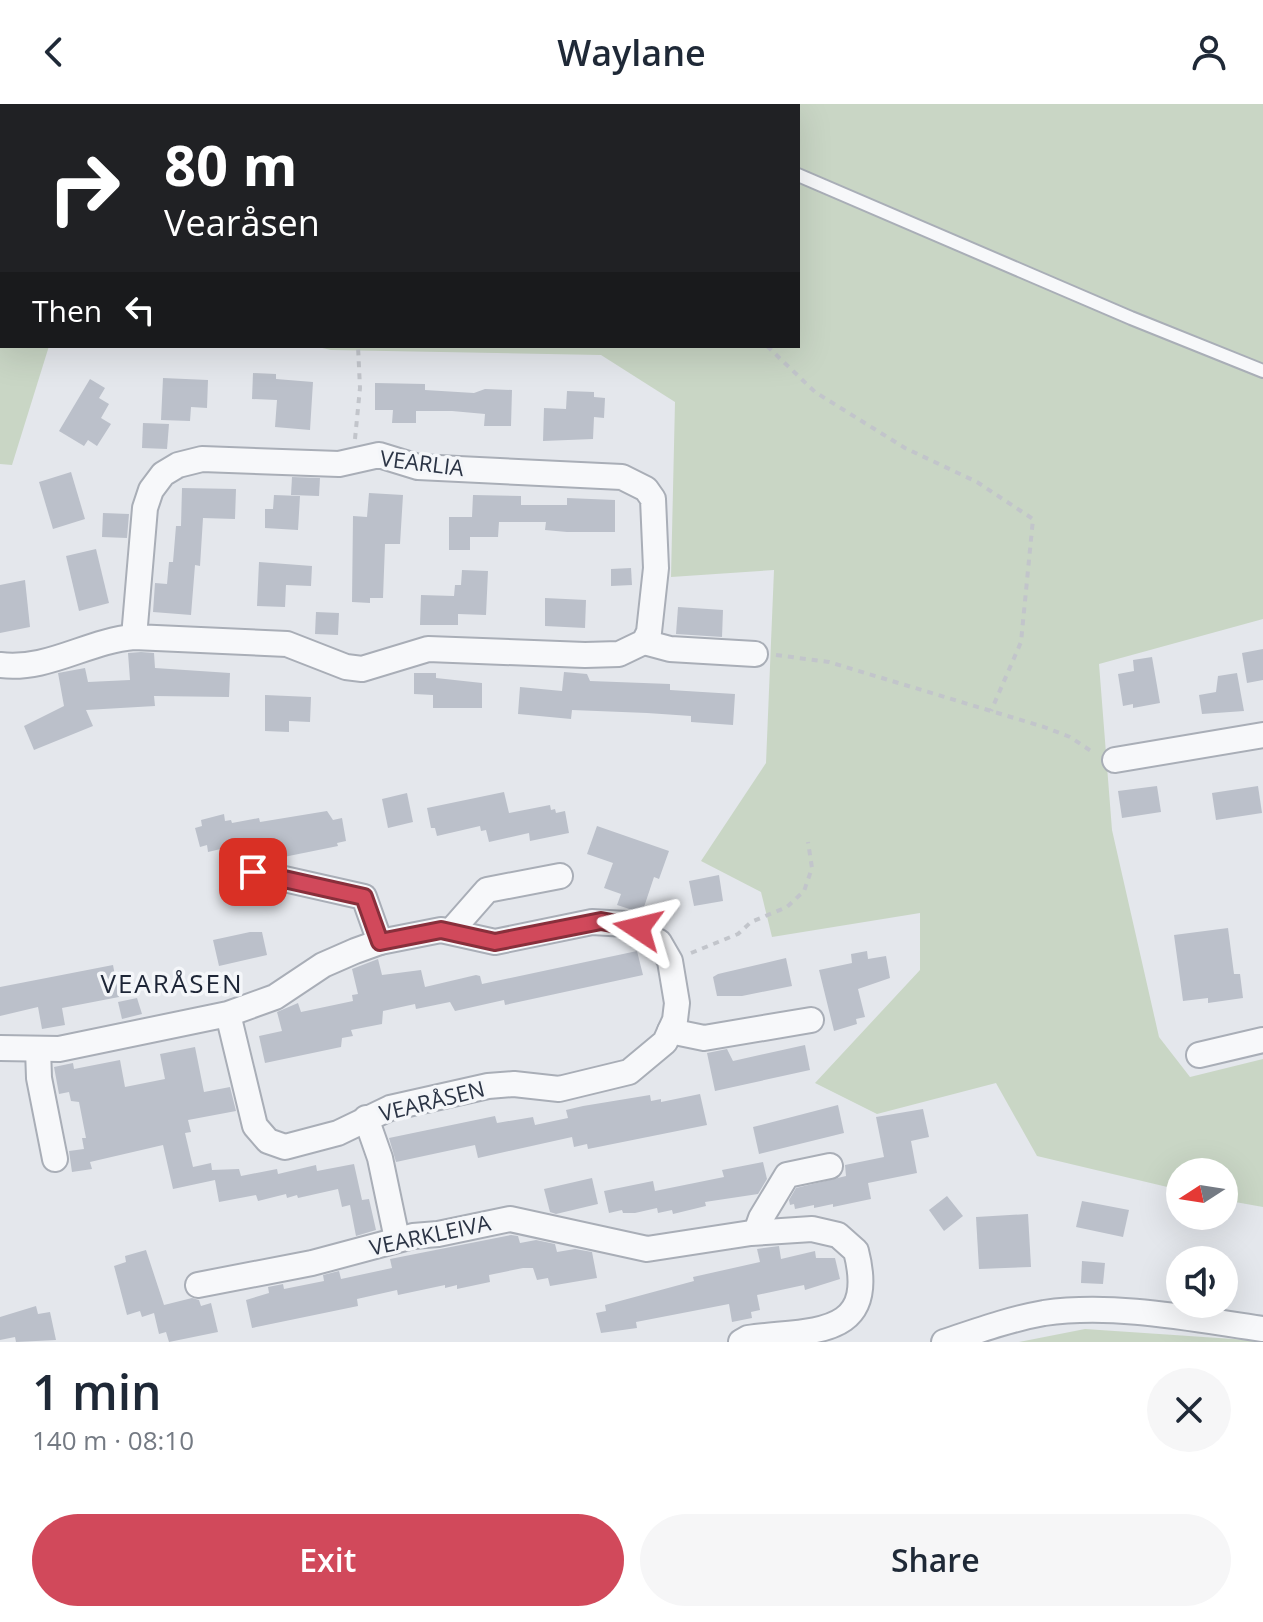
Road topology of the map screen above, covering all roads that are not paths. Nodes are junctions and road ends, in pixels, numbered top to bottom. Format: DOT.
graph roads {
  1 [pos="800,176"];
  2 [pos="1263,371"];
  3 [pos="134,637"];
  4 [pos="644,642"];
  5 [pos="755,654"];
  6 [pos="0,665"];
  7 [pos="1263,735"];
  8 [pos="1115,760"];
  9 [pos="253,872"];
  10 [pos="560,876"];
  11 [pos="451,931"];
  12 [pos="380,942"];
  13 [pos="228,1014"];
  14 [pos="811,1020"];
  15 [pos="670,1031"];
  16 [pos="1263,1040"];
  17 [pos="0,1048"];
  18 [pos="38,1049"];
  19 [pos="1199,1055"];
  20 [pos="366,1118"];
  21 [pos="55,1159"];
  22 [pos="830,1166"];
  23 [pos="756,1232"];
  24 [pos="397,1239"];
  25 [pos="198,1285"];
  26 [pos="1263,1329"];
  27 [pos="741,1342"];
  28 [pos="944,1342"];
  1 -- 2 [label="lane"];
  3 -- 4 [label="street"];
  3 -- 4 [label="street, VEARLIA"];
  3 -- 6 [label="street"];
  4 -- 5 [label="street"];
  7 -- 8 [label="street"];
  9 -- 12 [label="street"];
  10 -- 11 [label="street"];
  11 -- 12 [label="street"];
  11 -- 15 [label="street"];
  12 -- 13 [label="street"];
  13 -- 18 [label="street"];
  13 -- 20 [label="street, VEARÅSEN"];
  14 -- 15 [label="street"];
  15 -- 20 [label="street, VEARÅSEN"];
  16 -- 19 [label="street"];
  17 -- 18 [label="street"];
  18 -- 21 [label="street"];
  20 -- 24 [label="street"];
  22 -- 23 [label="street"];
  23 -- 24 [label="street, VEARKLEIVA"];
  23 -- 27 [label="street, VEARKLEIVA"];
  24 -- 25 [label="street, VEARKLEIVA"];
  26 -- 28 [label="street"];
}
